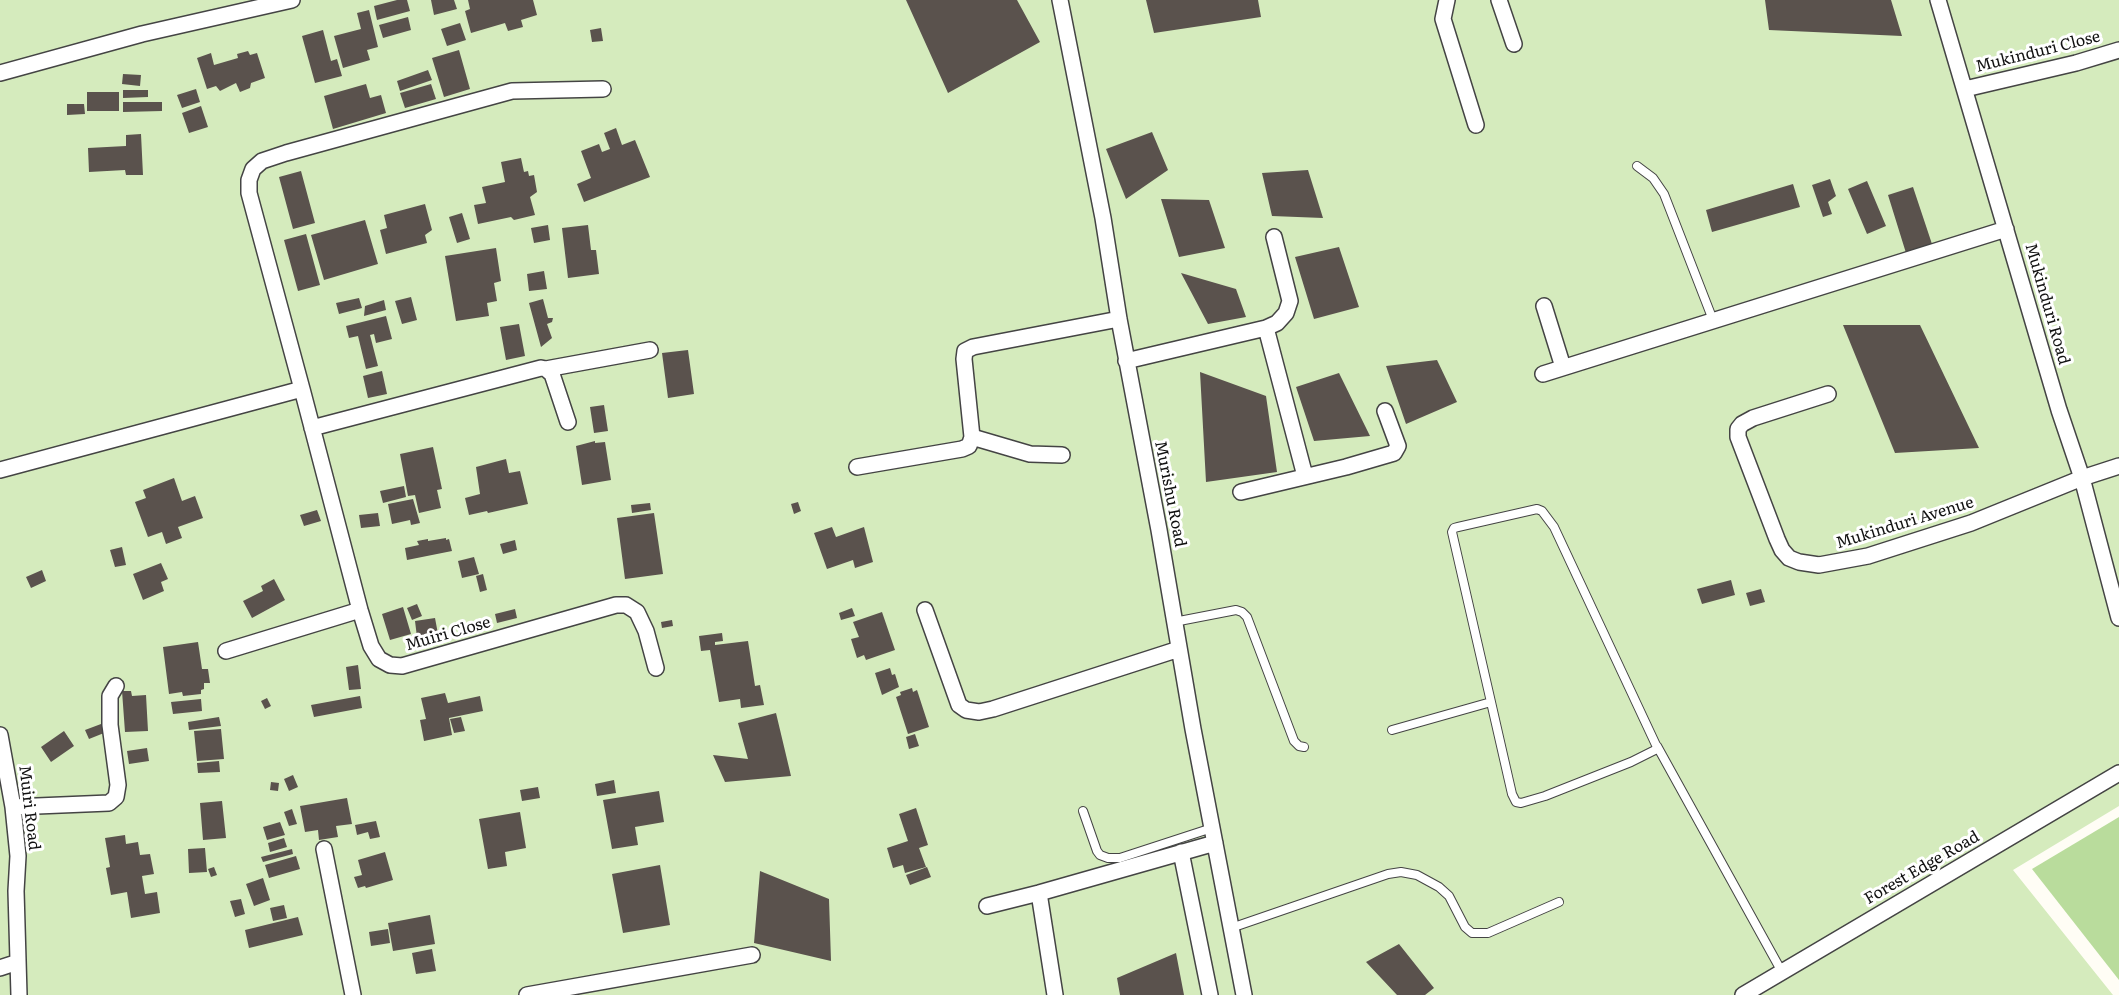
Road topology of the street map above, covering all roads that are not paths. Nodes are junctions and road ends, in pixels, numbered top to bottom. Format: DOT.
graph roads {
  1 [pos="292,0"];
  2 [pos="1060,0"];
  3 [pos="1447,0"];
  4 [pos="1499,0"];
  5 [pos="1938,0"];
  6 [pos="1514,44"];
  7 [pos="2119,50"];
  8 [pos="0,73"];
  9 [pos="603,89"];
  10 [pos="1965,89"];
  11 [pos="1476,125"];
  12 [pos="1637,166"];
  13 [pos="2006,229"];
  14 [pos="1274,237"];
  15 [pos="1544,306"];
  16 [pos="1119,319"];
  17 [pos="1713,321"];
  18 [pos="1266,328"];
  19 [pos="650,350"];
  20 [pos="1126,361"];
  21 [pos="1563,367"];
  22 [pos="546,369"];
  23 [pos="1543,374"];
  24 [pos="302,389"];
  25 [pos="1828,394"];
  26 [pos="1385,411"];
  27 [pos="567,422"];
  28 [pos="312,428"];
  29 [pos="972,437"];
  30 [pos="1062,455"];
  31 [pos="2119,466"];
  32 [pos="857,467"];
  33 [pos="0,470"];
  34 [pos="1305,476"];
  35 [pos="2082,478"];
  36 [pos="1241,492"];
  37 [pos="360,610"];
  38 [pos="926,610"];
  39 [pos="2119,618"];
  40 [pos="1174,622"];
  41 [pos="1179,649"];
  42 [pos="226,651"];
  43 [pos="656,668"];
  44 [pos="116,686"];
  45 [pos="1491,702"];
  46 [pos="1392,730"];
  47 [pos="0,735"];
  48 [pos="1656,745"];
  49 [pos="1304,747"];
  50 [pos="2119,773"];
  51 [pos="13,807"];
  52 [pos="1083,811"];
  53 [pos="1214,836"];
  54 [pos="324,849"];
  55 [pos="1180,852"];
  56 [pos="1039,893"];
  57 [pos="1559,902"];
  58 [pos="987,906"];
  59 [pos="1231,928"];
  60 [pos="752,955"];
  61 [pos="18,962"];
  62 [pos="0,968"];
  63 [pos="1782,972"];
  64 [pos="19,995"];
  65 [pos="353,995"];
  66 [pos="527,995"];
  67 [pos="1055,995"];
  68 [pos="1210,995"];
  69 [pos="1244,995"];
  70 [pos="1743,995"];
  1 -- 8 [label="street"];
  2 -- 16 [label="street, Murishu Road"];
  3 -- 11 [label="street"];
  4 -- 6 [label="street"];
  5 -- 10 [label="street, Mukinduri Road"];
  7 -- 10 [label="street, Mukinduri Close"];
  9 -- 24 [label="street, Muiri Close"];
  10 -- 13 [label="street, Mukinduri Road"];
  12 -- 17 [label="lane"];
  13 -- 17 [label="street"];
  13 -- 35 [label="street, Mukinduri Road"];
  14 -- 18 [label="street"];
  15 -- 21 [label="street"];
  16 -- 20 [label="street, Murishu Road"];
  16 -- 29 [label="street"];
  17 -- 21 [label="street"];
  18 -- 20 [label="street"];
  18 -- 34 [label="street"];
  19 -- 22 [label="street"];
  20 -- 40 [label="street, Murishu Road"];
  21 -- 23 [label="street"];
  22 -- 27 [label="street"];
  22 -- 28 [label="street"];
  24 -- 28 [label="street, Muiri Close"];
  24 -- 33 [label="street"];
  25 -- 35 [label="street, Mukinduri Avenue"];
  26 -- 34 [label="street"];
  28 -- 37 [label="street, Muiri Close"];
  29 -- 30 [label="street"];
  29 -- 32 [label="street"];
  31 -- 35 [label="street"];
  34 -- 36 [label="street"];
  35 -- 39 [label="street, Mukinduri Road"];
  37 -- 42 [label="street"];
  37 -- 43 [label="street, Muiri Close"];
  38 -- 41 [label="street"];
  40 -- 41 [label="street, Murishu Road"];
  40 -- 49 [label="lane"];
  41 -- 53 [label="street, Murishu Road"];
  44 -- 51 [label="street"];
  45 -- 46 [label="lane"];
  45 -- 48 [label="lane"];
  45 -- 48 [label="lane"];
  47 -- 51 [label="street, Muiri Road"];
  48 -- 63 [label="lane"];
  50 -- 63 [label="street, Forest Edge Road"];
  51 -- 61 [label="street, Muiri Road"];
  52 -- 53 [label="lane"];
  53 -- 55 [label="street"];
  53 -- 59 [label="street, Murishu Road"];
  54 -- 65 [label="street"];
  55 -- 56 [label="street"];
  55 -- 68 [label="street"];
  56 -- 58 [label="street"];
  56 -- 67 [label="street"];
  57 -- 59 [label="lane"];
  59 -- 69 [label="street, Murishu Road"];
  60 -- 66 [label="street"];
  61 -- 62 [label="street"];
  61 -- 64 [label="street, Muiri Road"];
  63 -- 70 [label="street, Forest Edge Road"];
}
